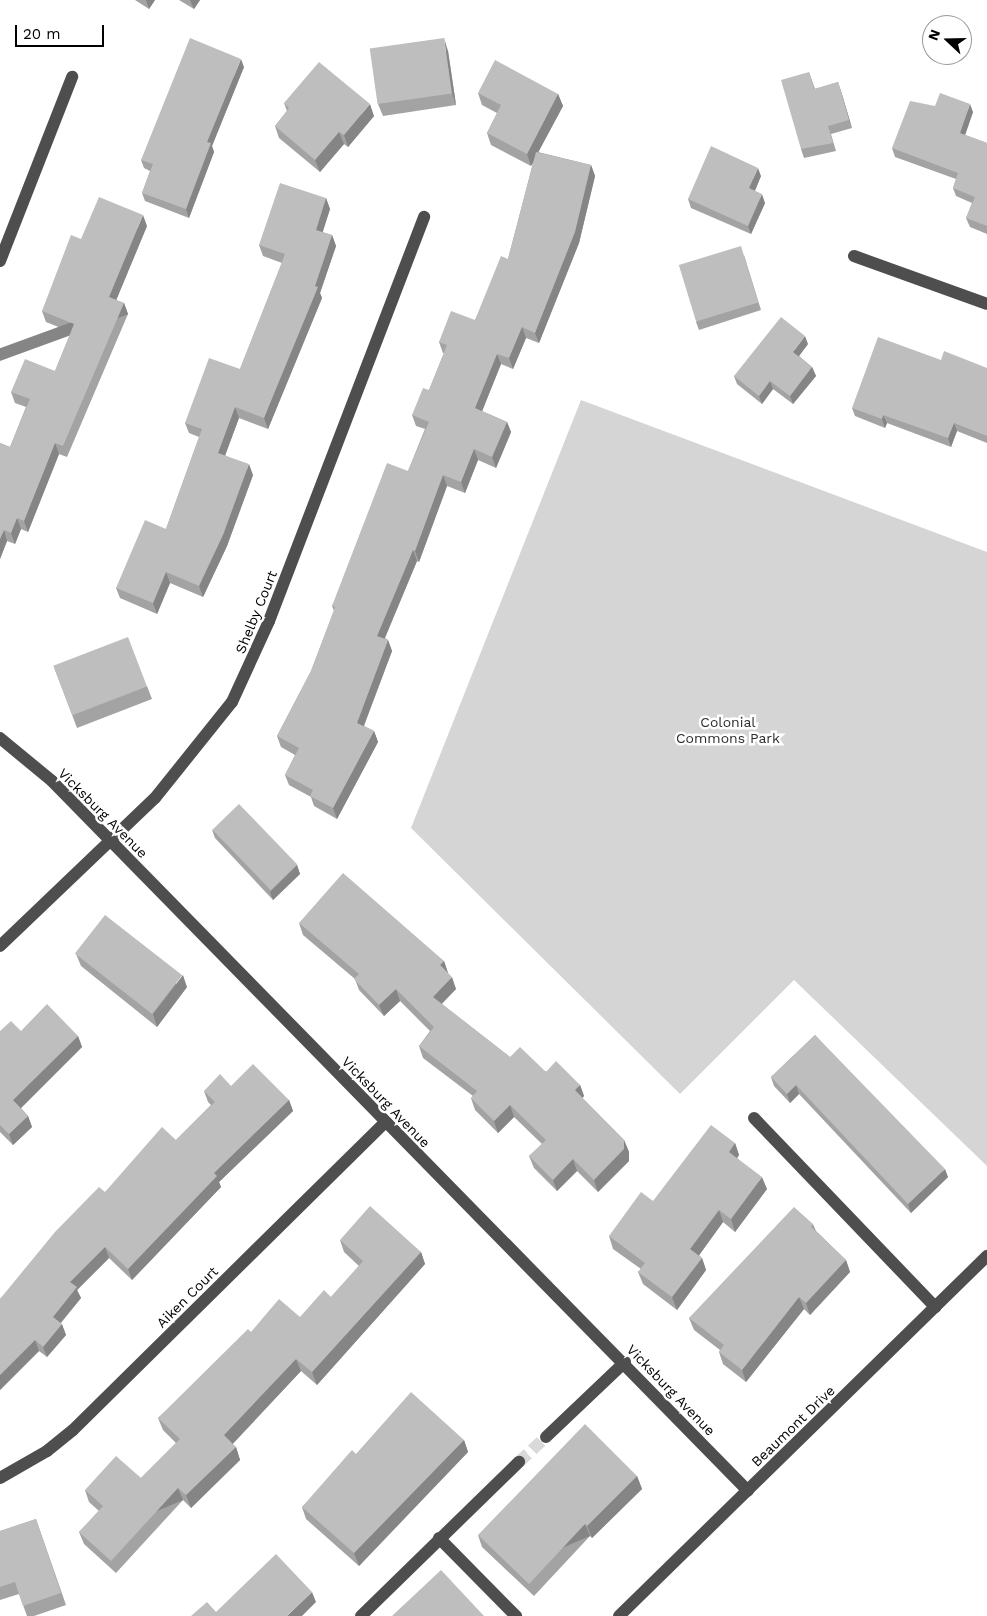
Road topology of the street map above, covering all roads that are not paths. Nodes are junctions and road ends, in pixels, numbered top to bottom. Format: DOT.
graph roads {
  1 [pos="72,77"];
  2 [pos="424,217"];
  3 [pos="854,256"];
  4 [pos="0,261"];
  5 [pos="987,304"];
  6 [pos="0,738"];
  7 [pos="108,840"];
  8 [pos="0,946"];
  9 [pos="754,1118"];
  10 [pos="384,1122"];
  11 [pos="987,1256"];
  12 [pos="935,1307"];
  13 [pos="624,1362"];
  14 [pos="546,1437"];
  15 [pos="519,1462"];
  16 [pos="0,1478"];
  17 [pos="748,1491"];
  18 [pos="439,1538"];
  19 [pos="361,1616"];
  20 [pos="516,1616"];
  21 [pos="619,1616"];
  1 -- 4 [label="street"];
  2 -- 7 [label="street, Shelby Court"];
  3 -- 5 [label="street"];
  6 -- 7 [label="street, Vicksburg Avenue"];
  7 -- 8 [label="street, Shelby Court"];
  7 -- 10 [label="street, Vicksburg Avenue"];
  9 -- 12 [label="street"];
  10 -- 13 [label="street, Vicksburg Avenue"];
  10 -- 16 [label="street, Aiken Court"];
  11 -- 12 [label="street, Beaumont Drive"];
  12 -- 17 [label="street, Beaumont Drive"];
  13 -- 14 [label="street"];
  13 -- 17 [label="street, Vicksburg Avenue"];
  15 -- 18 [label="street"];
  17 -- 21 [label="street, Beaumont Drive"];
  18 -- 19 [label="street"];
  18 -- 20 [label="street"];
}
